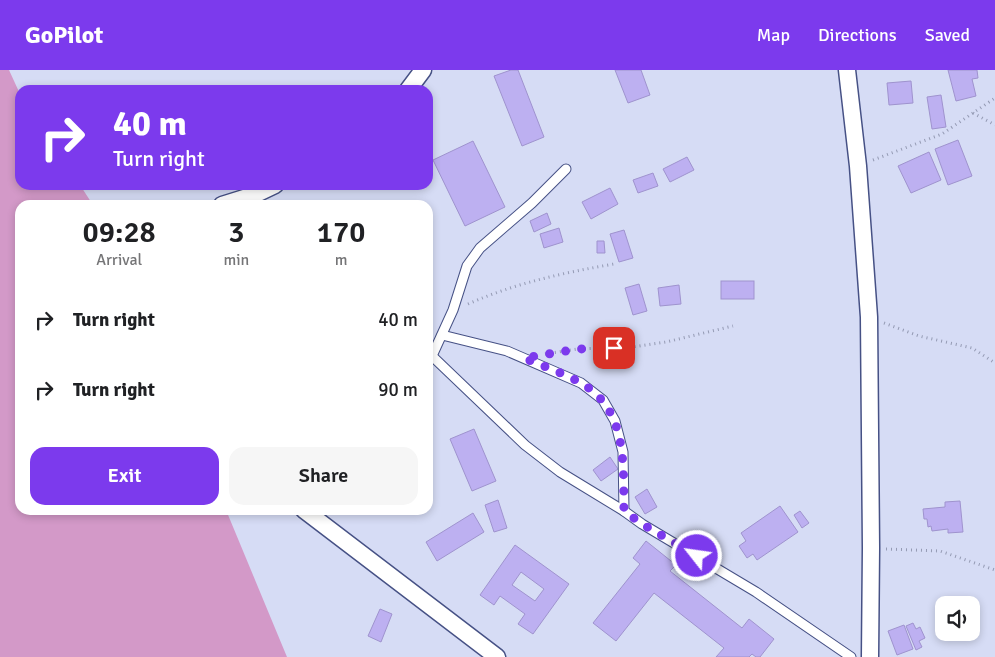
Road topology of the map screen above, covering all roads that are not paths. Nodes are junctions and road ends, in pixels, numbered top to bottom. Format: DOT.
graph roads {
  1 [pos="423,70"];
  2 [pos="847,70"];
  3 [pos="412,85"];
  4 [pos="566,169"];
  5 [pos="264,190"];
  6 [pos="238,200"];
  7 [pos="442,336"];
  8 [pos="433,352"];
  9 [pos="433,360"];
  10 [pos="624,511"];
  11 [pos="311,515"];
  12 [pos="497,657"];
  13 [pos="851,657"];
  14 [pos="870,657"];
  1 -- 3 [label="street"];
  2 -- 14 [label="street"];
  4 -- 7 [label="lane"];
  5 -- 6 [label="street"];
  7 -- 8 [label="lane"];
  7 -- 10 [label="lane"];
  9 -- 10 [label="lane"];
  10 -- 13 [label="lane"];
  11 -- 12 [label="street"];
}
